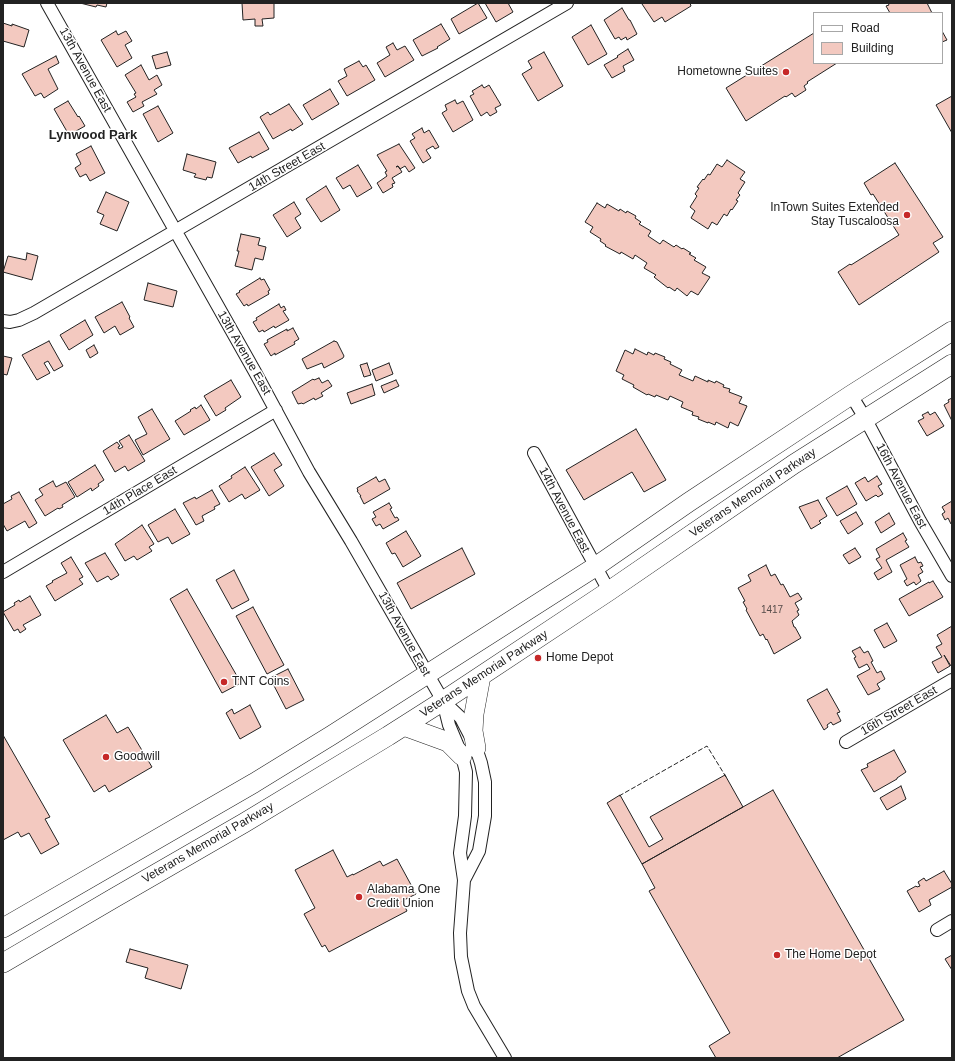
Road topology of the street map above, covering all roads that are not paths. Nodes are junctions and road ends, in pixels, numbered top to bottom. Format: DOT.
graph roads {
  1 [pos="47,3"];
  2 [pos="567,3"];
  3 [pos="176,231"];
  4 [pos="3,321"];
  5 [pos="952,330"];
  6 [pos="952,364"];
  7 [pos="851,395"];
  8 [pos="276,410"];
  9 [pos="865,418"];
  10 [pos="534,453"];
  11 [pos="595,567"];
  12 [pos="3,572"];
  13 [pos="952,576"];
  14 [pos="609,591"];
  15 [pos="427,675"];
  16 [pos="481,676"];
  17 [pos="952,680"];
  18 [pos="443,701"];
  19 [pos="404,726"];
  20 [pos="846,742"];
  21 [pos="469,752"];
  22 [pos="464,880"];
  23 [pos="952,921"];
  24 [pos="3,928"];
  25 [pos="937,930"];
  26 [pos="3,963"];
  27 [pos="505,1058"];
  1 -- 3 [label="street, 13th Avenue East"];
  2 -- 3 [label="street, 14th Street East"];
  3 -- 4 [label="street, 14th Street East"];
  3 -- 8 [label="street, 13th Avenue East"];
  5 -- 7 [label="main road"];
  6 -- 9 [label="main road, Veterans Memorial Parkway"];
  7 -- 9 [label="street, 16th Avenue East"];
  7 -- 11 [label="main road"];
  8 -- 12 [label="street, 14th Place East"];
  8 -- 15 [label="street, 13th Avenue East"];
  9 -- 13 [label="street, 16th Avenue East"];
  9 -- 14 [label="main road, Veterans Memorial Parkway"];
  10 -- 11 [label="street, 14th Avenue East"];
  11 -- 14 [label="street, 14th Avenue East"];
  11 -- 15 [label="main road"];
  14 -- 16 [label="main road, Veterans Memorial Parkway"];
  15 -- 18 [label="street, 13th Avenue East"];
  15 -- 24 [label="main road"];
  16 -- 18 [label="main road, Veterans Memorial Parkway"];
  16 -- 21 [label="main road"];
  17 -- 20 [label="street, 16th Street East"];
  18 -- 19 [label="main road, Veterans Memorial Parkway"];
  18 -- 21 [label="street, 13th Avenue East"];
  19 -- 21 [label="main road"];
  19 -- 26 [label="main road, Veterans Memorial Parkway"];
  21 -- 22 [label="street, 13th Avenue East"];
  21 -- 22 [label="street, 13th Avenue East"];
  22 -- 27 [label="street, 13th Avenue East"];
  23 -- 25 [label="street"];
}
